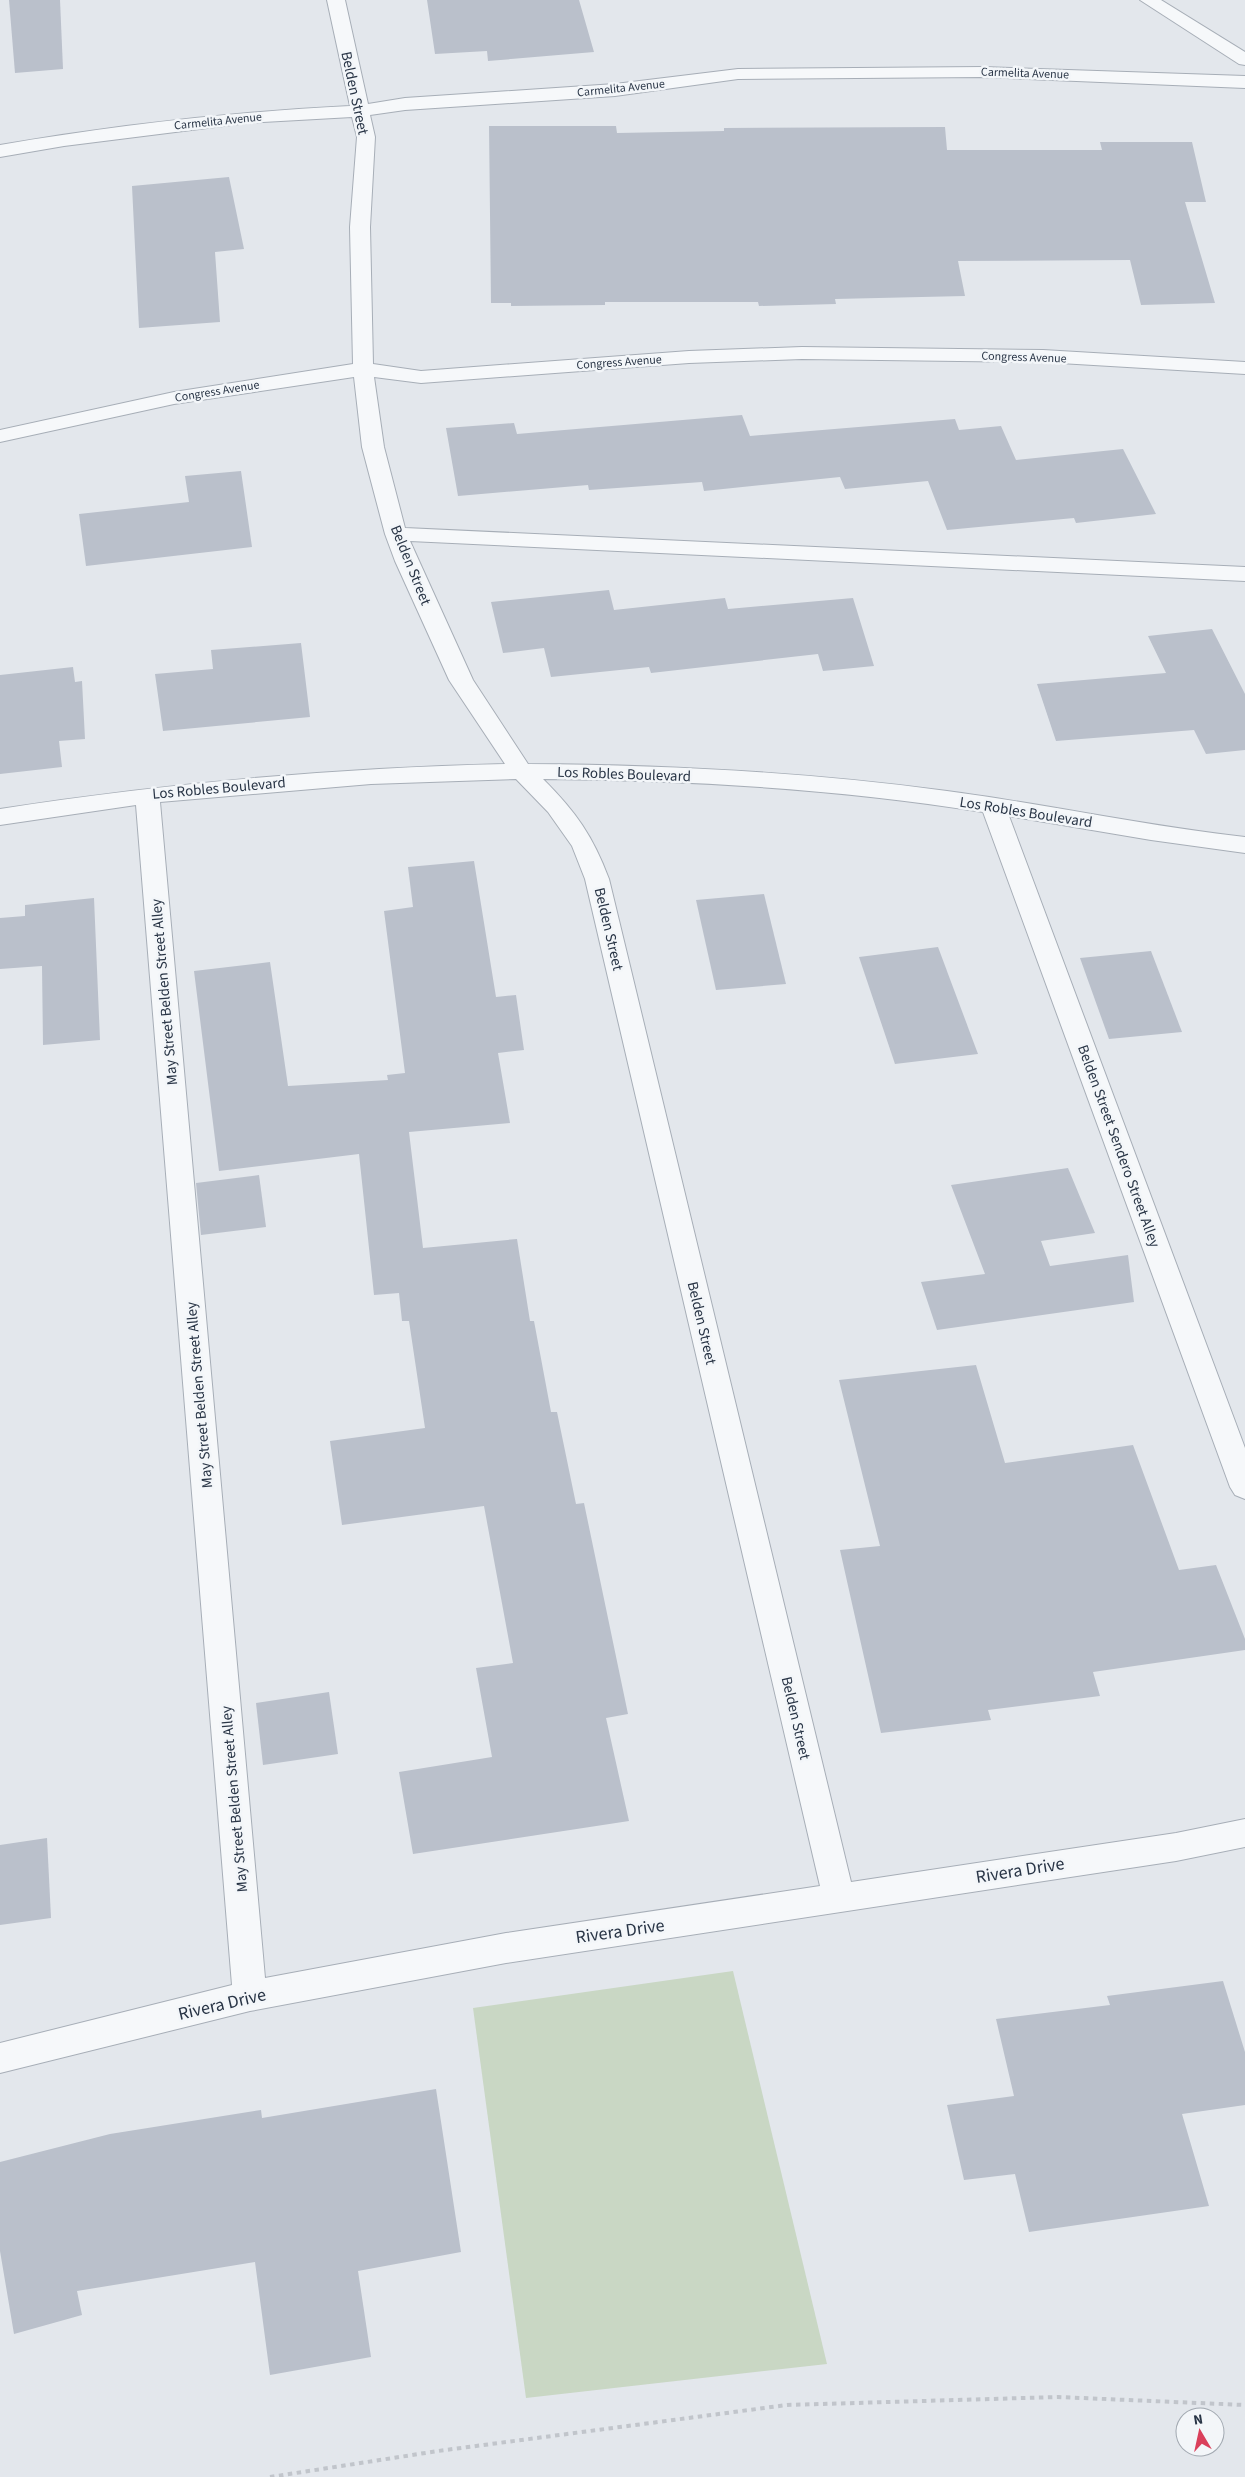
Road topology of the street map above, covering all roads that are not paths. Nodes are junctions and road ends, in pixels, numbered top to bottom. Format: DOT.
graph roads {
  1 [pos="336,0"];
  2 [pos="1150,0"];
  3 [pos="1245,60"];
  4 [pos="1245,82"];
  5 [pos="358,111"];
  6 [pos="0,151"];
  7 [pos="1245,368"];
  8 [pos="363,369"];
  9 [pos="0,436"];
  10 [pos="396,534"];
  11 [pos="1245,574"];
  12 [pos="521,771"];
  13 [pos="147,795"];
  14 [pos="993,805"];
  15 [pos="0,817"];
  16 [pos="1245,845"];
  17 [pos="1245,1487"];
  18 [pos="1245,1833"];
  19 [pos="839,1898"];
  20 [pos="250,1996"];
  21 [pos="0,2058"];
  1 -- 5 [label="street, Belden Street"];
  2 -- 3 [label="street"];
  4 -- 5 [label="street, Carmelita Avenue"];
  5 -- 6 [label="street, Carmelita Avenue"];
  5 -- 8 [label="street, Belden Street"];
  7 -- 8 [label="street, Congress Avenue"];
  8 -- 9 [label="street, Congress Avenue"];
  8 -- 10 [label="street, Belden Street"];
  10 -- 11 [label="street"];
  10 -- 12 [label="street, Belden Street"];
  12 -- 13 [label="street, Los Robles Boulevard"];
  12 -- 14 [label="street, Los Robles Boulevard"];
  12 -- 19 [label="street, Belden Street"];
  13 -- 15 [label="street, Los Robles Boulevard"];
  13 -- 20 [label="street, May Street Belden Street Alley"];
  14 -- 16 [label="street, Los Robles Boulevard"];
  14 -- 17 [label="street, Belden Street Sendero Street Alley"];
  18 -- 19 [label="street, Rivera Drive"];
  19 -- 20 [label="street, Rivera Drive"];
  20 -- 21 [label="street, Rivera Drive"];
}
